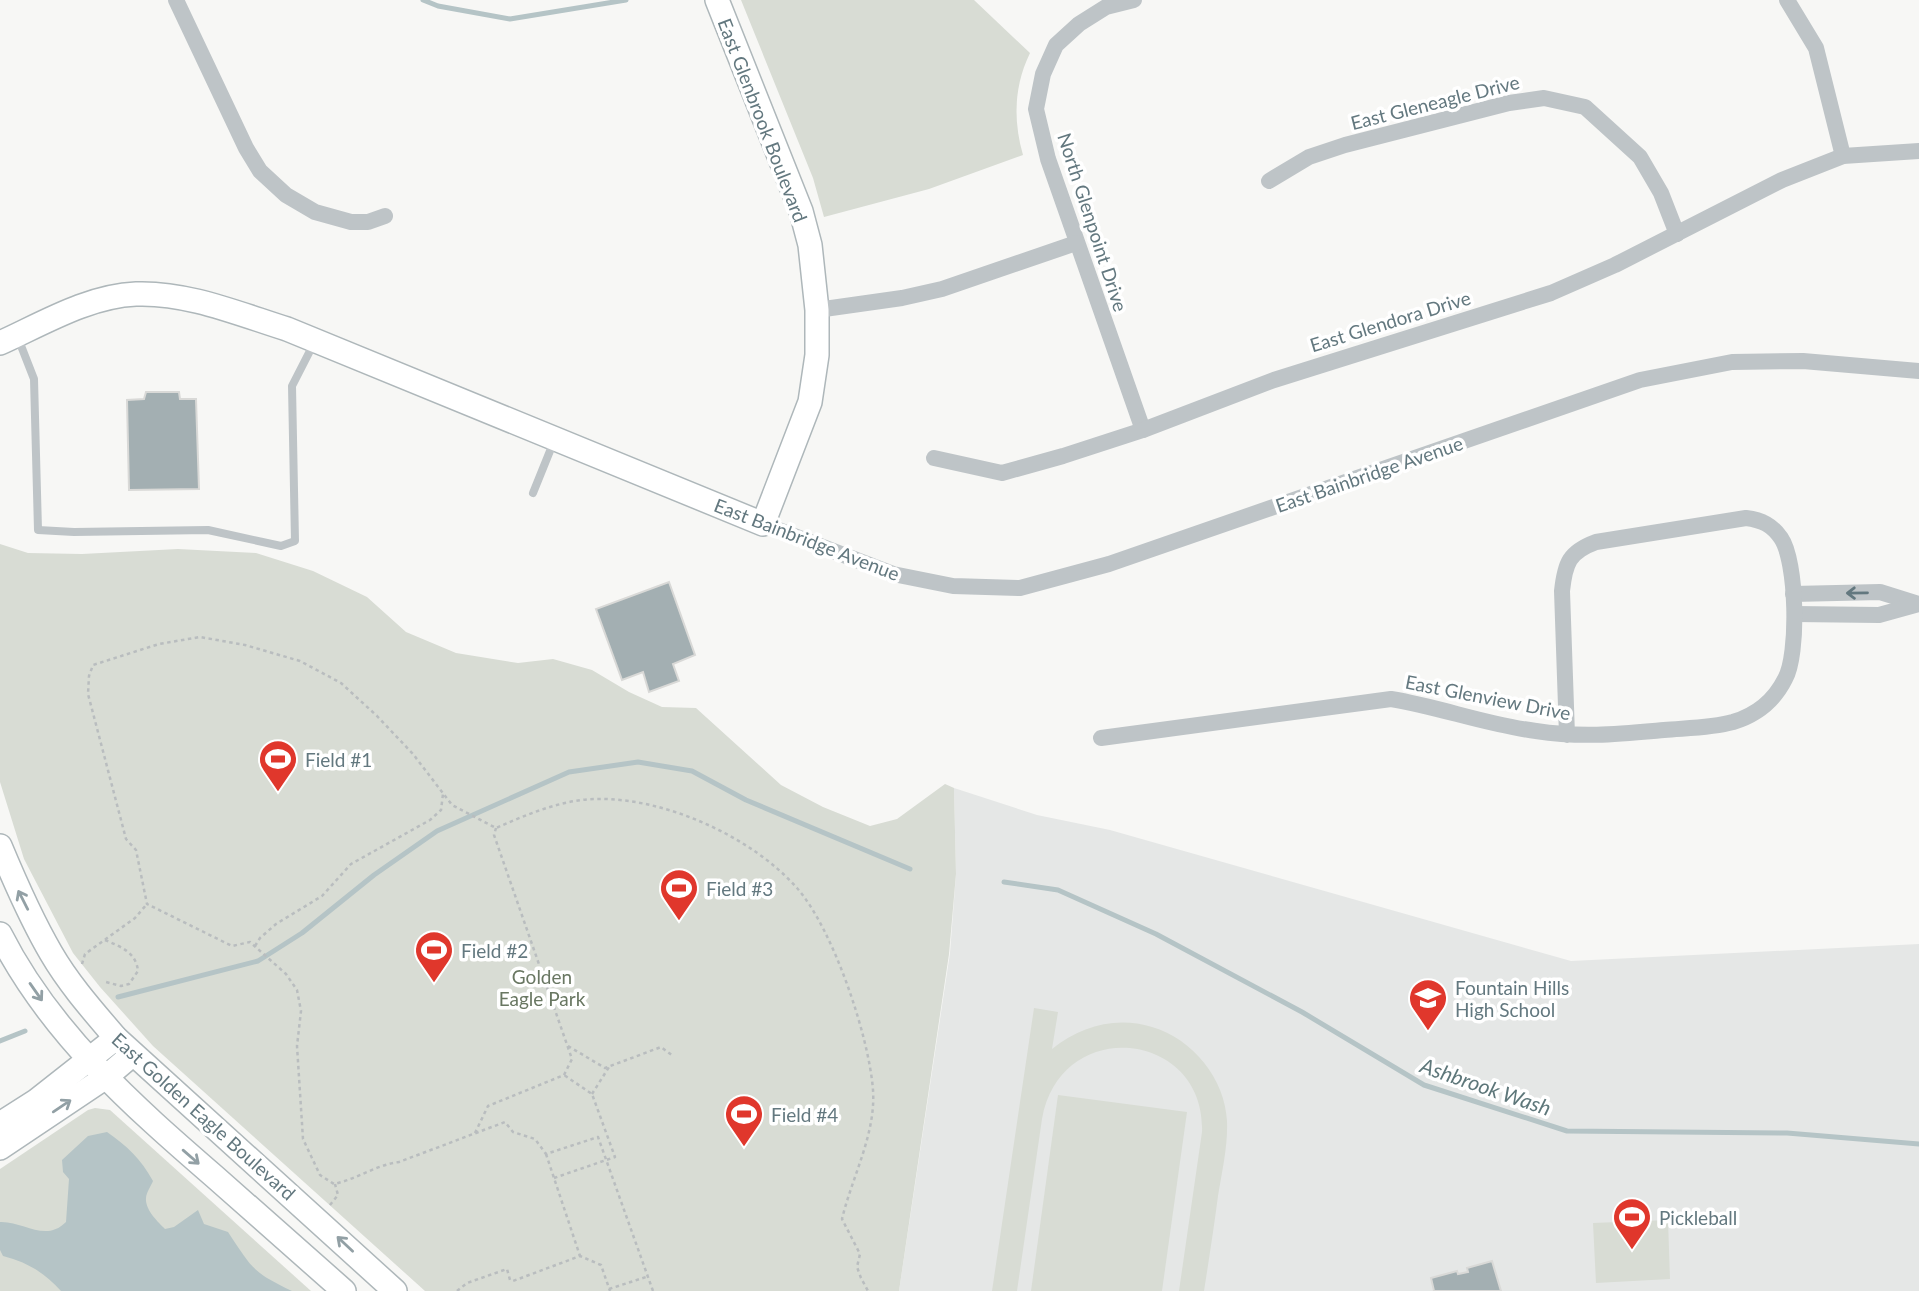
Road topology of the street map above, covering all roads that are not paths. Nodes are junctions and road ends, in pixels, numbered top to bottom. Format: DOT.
graph roads {
  1 [pos="176,0"];
  2 [pos="717,0"];
  3 [pos="1134,0"];
  4 [pos="1787,0"];
  5 [pos="1919,151"];
  6 [pos="1843,156"];
  7 [pos="1269,181"];
  8 [pos="385,216"];
  9 [pos="1677,234"];
  10 [pos="1076,243"];
  11 [pos="817,310"];
  12 [pos="8,339"];
  13 [pos="315,340"];
  14 [pos="1919,371"];
  15 [pos="1143,430"];
  16 [pos="555,438"];
  17 [pos="934,458"];
  18 [pos="533,493"];
  19 [pos="763,524"];
  20 [pos="1793,594"];
  21 [pos="1919,603"];
  22 [pos="1795,614"];
  23 [pos="1567,735"];
  24 [pos="1101,738"];
  25 [pos="0,846"];
  26 [pos="0,934"];
  27 [pos="116,1038"];
  28 [pos="134,1054"];
  29 [pos="90,1060"];
  30 [pos="106,1077"];
  31 [pos="0,1124"];
  32 [pos="0,1148"];
  33 [pos="344,1291"];
  34 [pos="395,1291"];
  1 -- 8 [label="street"];
  2 -- 11 [label="street, East Glenbrook Boulevard"];
  3 -- 10 [label="street, North Glenpoint Drive"];
  4 -- 6 [label="street"];
  5 -- 6 [label="street, East Glendora Drive"];
  6 -- 9 [label="street, East Glendora Drive"];
  7 -- 9 [label="street, East Gleneagle Drive"];
  9 -- 15 [label="street, East Glendora Drive"];
  10 -- 11 [label="street"];
  10 -- 15 [label="street, North Glenpoint Drive"];
  11 -- 19 [label="street, East Glenbrook Boulevard"];
  12 -- 13 [label="street, East Bainbridge Avenue"];
  12 -- 13 [label="lane"];
  13 -- 16 [label="street, East Bainbridge Avenue"];
  14 -- 19 [label="street, East Bainbridge Avenue"];
  15 -- 17 [label="street, East Glendora Drive"];
  16 -- 18 [label="lane"];
  16 -- 19 [label="street, East Bainbridge Avenue"];
  21 -- 20 [label="street, one-way"];
  20 -- 22 [label="street"];
  20 -- 23 [label="street"];
  21 -- 22 [label="street"];
  22 -- 23 [label="street, East Glenview Drive"];
  23 -- 24 [label="street, East Glenview Drive"];
  27 -- 25 [label="street, East Golden Eagle Boulevard, one-way"];
  26 -- 29 [label="street, East Golden Eagle Boulevard, one-way"];
  27 -- 28 [label="street, East Golden Eagle Boulevard"];
  27 -- 29 [label="street"];
  28 -- 30 [label="street"];
  34 -- 28 [label="street, East Golden Eagle Boulevard, one-way"];
  29 -- 30 [label="street, East Golden Eagle Boulevard"];
  29 -- 31 [label="street"];
  32 -- 30 [label="street, one-way"];
  30 -- 33 [label="street, East Golden Eagle Boulevard, one-way"];
}
